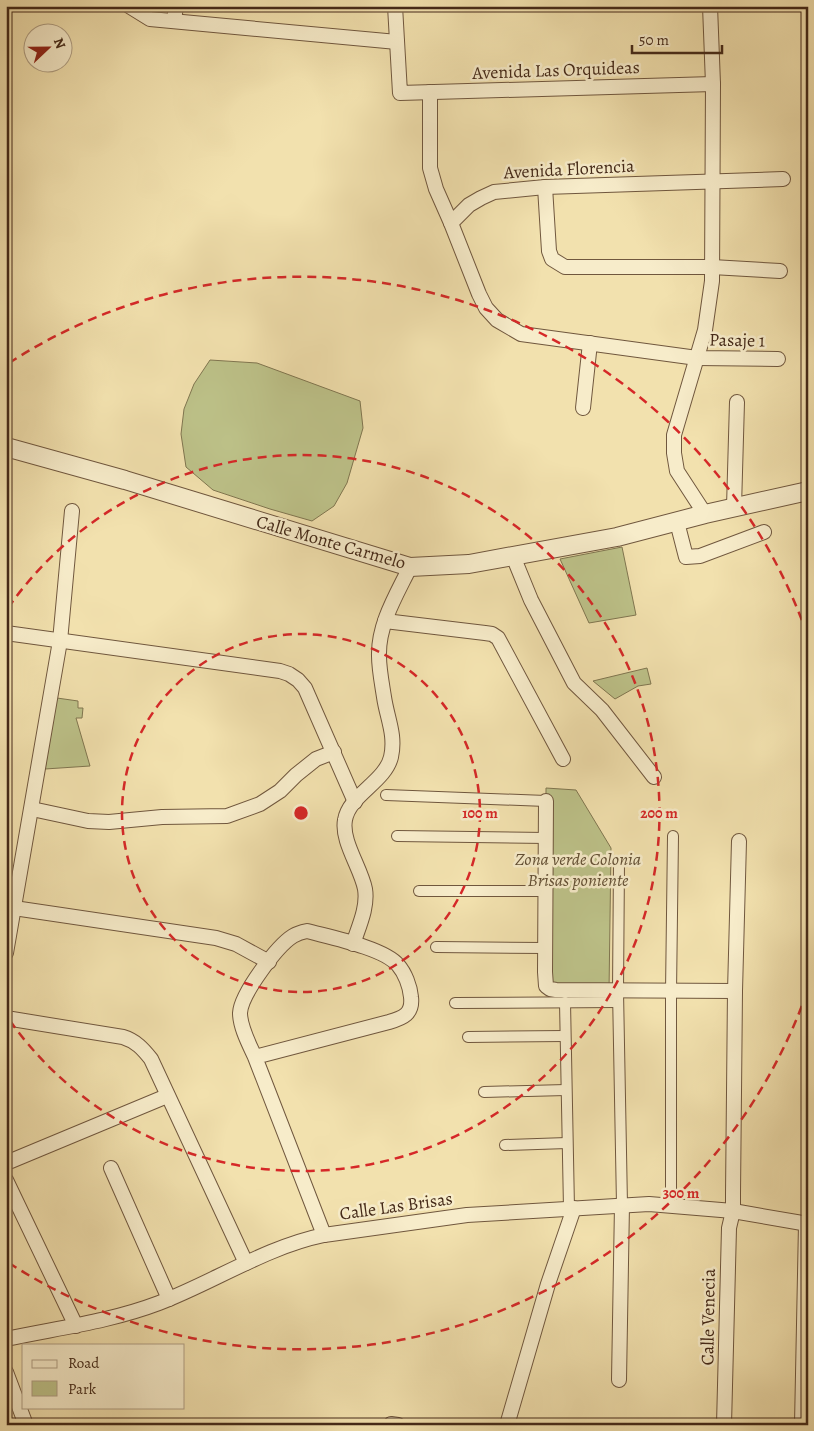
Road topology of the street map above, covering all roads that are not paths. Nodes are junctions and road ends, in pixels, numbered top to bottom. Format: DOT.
graph roads {
  1 [pos="129,6"];
  2 [pos="176,6"];
  3 [pos="395,6"];
  4 [pos="710,6"];
  5 [pos="174,21"];
  6 [pos="397,42"];
  7 [pos="713,84"];
  8 [pos="430,92"];
  9 [pos="782,179"];
  10 [pos="712,181"];
  11 [pos="545,187"];
  12 [pos="451,223"];
  13 [pos="712,267"];
  14 [pos="780,272"];
  15 [pos="590,343"];
  16 [pos="697,358"];
  17 [pos="778,359"];
  18 [pos="737,402"];
  19 [pos="583,408"];
  20 [pos="6,447"];
  21 [pos="808,491"];
  22 [pos="734,507"];
  23 [pos="72,511"];
  24 [pos="705,514"];
  25 [pos="677,522"];
  26 [pos="764,532"];
  27 [pos="513,556"];
  28 [pos="410,567"];
  29 [pos="385,621"];
  30 [pos="6,633"];
  31 [pos="60,641"];
  32 [pos="334,752"];
  33 [pos="563,759"];
  34 [pos="654,777"];
  35 [pos="386,795"];
  36 [pos="546,801"];
  37 [pos="355,802"];
  38 [pos="32,809"];
  39 [pos="398,836"];
  40 [pos="673,836"];
  41 [pos="546,838"];
  42 [pos="739,841"];
  43 [pos="620,862"];
  44 [pos="419,891"];
  45 [pos="546,891"];
  46 [pos="14,908"];
  47 [pos="353,944"];
  48 [pos="436,947"];
  49 [pos="545,948"];
  50 [pos="6,953"];
  51 [pos="269,962"];
  52 [pos="671,992"];
  53 [pos="735,992"];
  54 [pos="618,996"];
  55 [pos="565,1002"];
  56 [pos="455,1003"];
  57 [pos="6,1018"];
  58 [pos="565,1036"];
  59 [pos="468,1037"];
  60 [pos="254,1057"];
  61 [pos="566,1090"];
  62 [pos="484,1092"];
  63 [pos="167,1096"];
  64 [pos="568,1143"];
  65 [pos="505,1145"];
  66 [pos="6,1163"];
  67 [pos="111,1168"];
  68 [pos="6,1180"];
  69 [pos="622,1205"];
  70 [pos="671,1206"];
  71 [pos="571,1208"];
  72 [pos="733,1211"];
  73 [pos="807,1224"];
  74 [pos="324,1235"];
  75 [pos="246,1263"];
  76 [pos="169,1299"];
  77 [pos="76,1326"];
  78 [pos="6,1339"];
  79 [pos="6,1372"];
  80 [pos="619,1380"];
  81 [pos="26,1425"];
  82 [pos="507,1425"];
  83 [pos="724,1425"];
  84 [pos="802,1425"];
  1 -- 5 [label="street"];
  2 -- 5 [label="street"];
  3 -- 6 [label="street"];
  4 -- 7 [label="street"];
  5 -- 6 [label="street"];
  6 -- 8 [label="street, Avenida Las Orquideas"];
  7 -- 8 [label="street, Avenida Las Orquideas"];
  7 -- 10 [label="street"];
  8 -- 12 [label="street"];
  9 -- 10 [label="street, Avenida Florencia"];
  10 -- 11 [label="street, Avenida Florencia"];
  10 -- 13 [label="street"];
  11 -- 12 [label="street, Avenida Florencia"];
  11 -- 13 [label="street"];
  12 -- 15 [label="street"];
  13 -- 14 [label="street"];
  13 -- 16 [label="street"];
  15 -- 16 [label="street"];
  15 -- 19 [label="street"];
  16 -- 17 [label="street, Pasaje 1"];
  16 -- 24 [label="street"];
  18 -- 22 [label="street"];
  20 -- 28 [label="street, Calle Monte Carmelo"];
  21 -- 22 [label="street, Calle Monte Carmelo"];
  22 -- 24 [label="street, Calle Monte Carmelo"];
  23 -- 31 [label="street"];
  24 -- 25 [label="street, Calle Monte Carmelo"];
  25 -- 26 [label="street"];
  25 -- 27 [label="street, Calle Monte Carmelo"];
  27 -- 28 [label="street, Calle Monte Carmelo"];
  27 -- 34 [label="street"];
  28 -- 29 [label="street"];
  29 -- 33 [label="street"];
  29 -- 37 [label="street"];
  30 -- 31 [label="street"];
  31 -- 32 [label="street"];
  31 -- 38 [label="street"];
  32 -- 37 [label="street"];
  32 -- 38 [label="street"];
  35 -- 36 [label="street"];
  36 -- 41 [label="street"];
  37 -- 47 [label="street"];
  38 -- 46 [label="street"];
  39 -- 41 [label="street"];
  40 -- 52 [label="street"];
  41 -- 45 [label="street"];
  42 -- 53 [label="street, Calle Venecia"];
  43 -- 54 [label="street"];
  44 -- 45 [label="street"];
  45 -- 49 [label="street"];
  46 -- 50 [label="street"];
  46 -- 51 [label="street"];
  47 -- 51 [label="street"];
  47 -- 60 [label="street"];
  48 -- 49 [label="street"];
  49 -- 54 [label="street"];
  51 -- 60 [label="street"];
  52 -- 53 [label="street"];
  52 -- 54 [label="street"];
  52 -- 70 [label="street"];
  53 -- 72 [label="street, Calle Venecia"];
  54 -- 55 [label="street"];
  54 -- 69 [label="street"];
  55 -- 56 [label="street"];
  55 -- 58 [label="street"];
  57 -- 63 [label="street"];
  58 -- 59 [label="street"];
  58 -- 61 [label="street"];
  60 -- 74 [label="street"];
  61 -- 62 [label="street"];
  61 -- 64 [label="street"];
  63 -- 66 [label="street"];
  63 -- 75 [label="street"];
  64 -- 65 [label="street"];
  64 -- 71 [label="street"];
  67 -- 76 [label="street"];
  68 -- 77 [label="street"];
  69 -- 70 [label="street, Calle Las Brisas"];
  69 -- 71 [label="street, Calle Las Brisas"];
  69 -- 80 [label="street"];
  70 -- 72 [label="street, Calle Las Brisas"];
  71 -- 74 [label="street, Calle Las Brisas"];
  71 -- 82 [label="street"];
  72 -- 73 [label="street, Calle Las Brisas"];
  72 -- 83 [label="street, Calle Venecia"];
  73 -- 84 [label="street"];
  74 -- 75 [label="street, Calle Las Brisas"];
  75 -- 76 [label="street, Calle Las Brisas"];
  76 -- 77 [label="street, Calle Las Brisas"];
  77 -- 78 [label="street, Calle Las Brisas"];
  79 -- 81 [label="street"];
}
